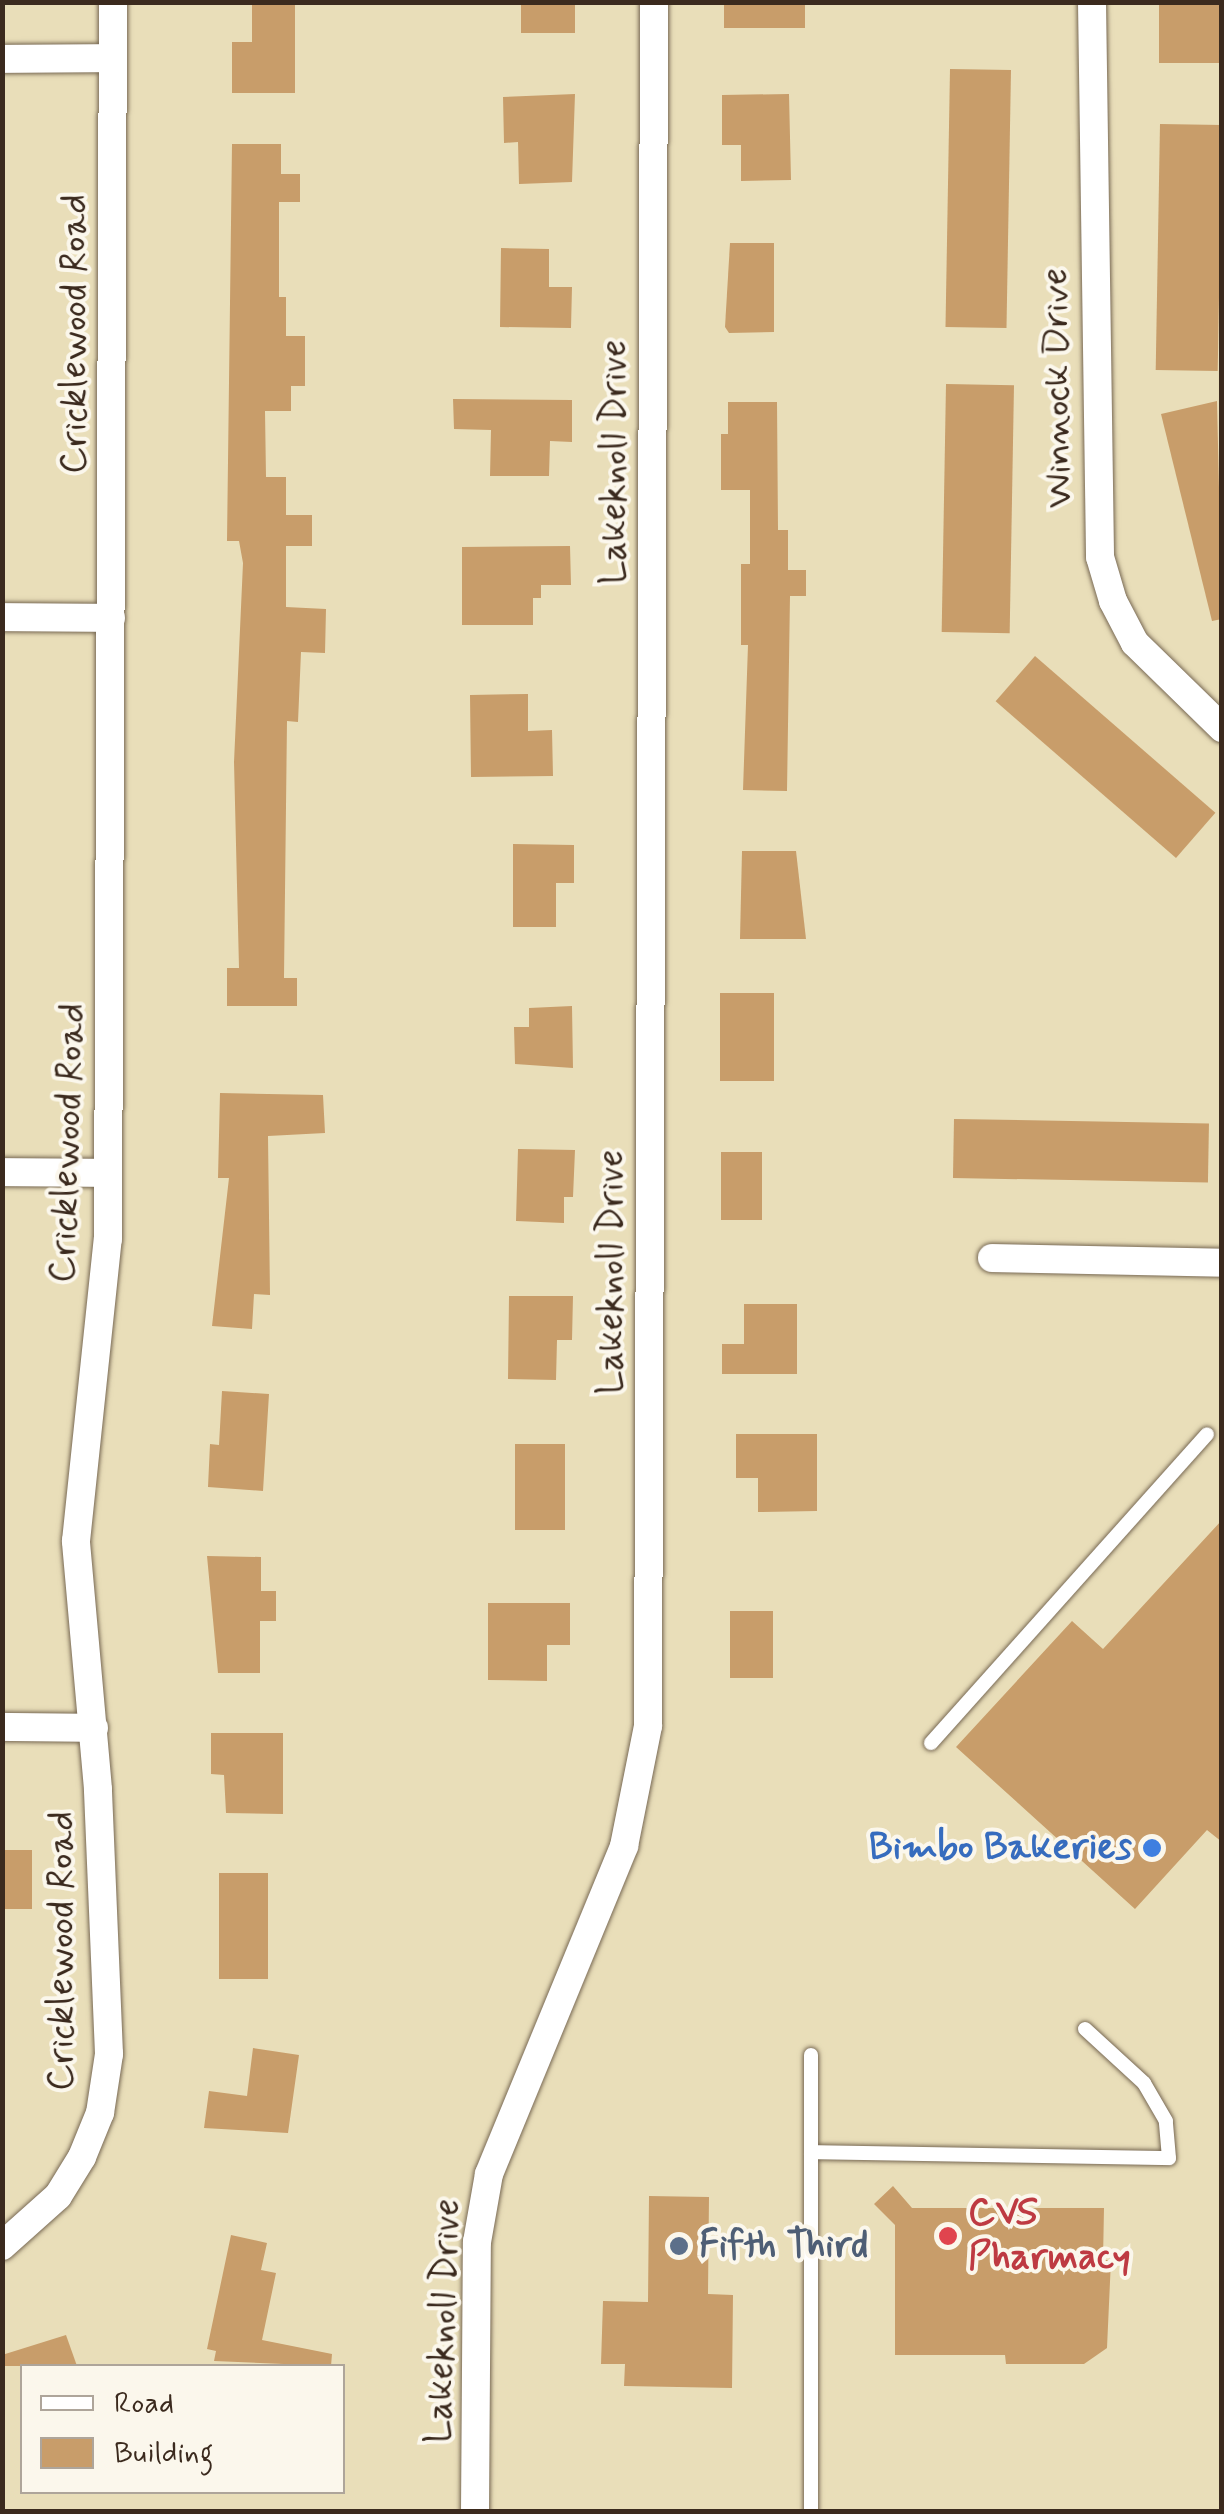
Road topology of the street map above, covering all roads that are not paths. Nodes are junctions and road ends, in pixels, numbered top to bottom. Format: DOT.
graph roads {
  1 [pos="113,2"];
  2 [pos="654,2"];
  3 [pos="1092,2"];
  4 [pos="113,58"];
  5 [pos="2,60"];
  6 [pos="2,617"];
  7 [pos="111,618"];
  8 [pos="1222,728"];
  9 [pos="2,1172"];
  10 [pos="108,1173"];
  11 [pos="992,1258"];
  12 [pos="1222,1263"];
  13 [pos="1207,1434"];
  14 [pos="2,1728"];
  15 [pos="94,1728"];
  16 [pos="931,1743"];
  17 [pos="1085,2029"];
  18 [pos="810,2055"];
  19 [pos="810,2152"];
  20 [pos="2,2246"];
  21 [pos="475,2512"];
  22 [pos="812,2512"];
  1 -- 4 [label="street, Cricklewood Road"];
  2 -- 21 [label="street, Lakeknoll Drive"];
  3 -- 8 [label="street, Winnock Drive"];
  4 -- 5 [label="street"];
  4 -- 7 [label="street, Cricklewood Road"];
  6 -- 7 [label="street"];
  7 -- 10 [label="street, Cricklewood Road"];
  9 -- 10 [label="street"];
  10 -- 15 [label="street, Cricklewood Road"];
  11 -- 12 [label="street"];
  13 -- 16 [label="lane"];
  14 -- 15 [label="street"];
  15 -- 20 [label="street, Cricklewood Road"];
  17 -- 19 [label="lane"];
  18 -- 19 [label="lane"];
  19 -- 22 [label="lane"];
}
